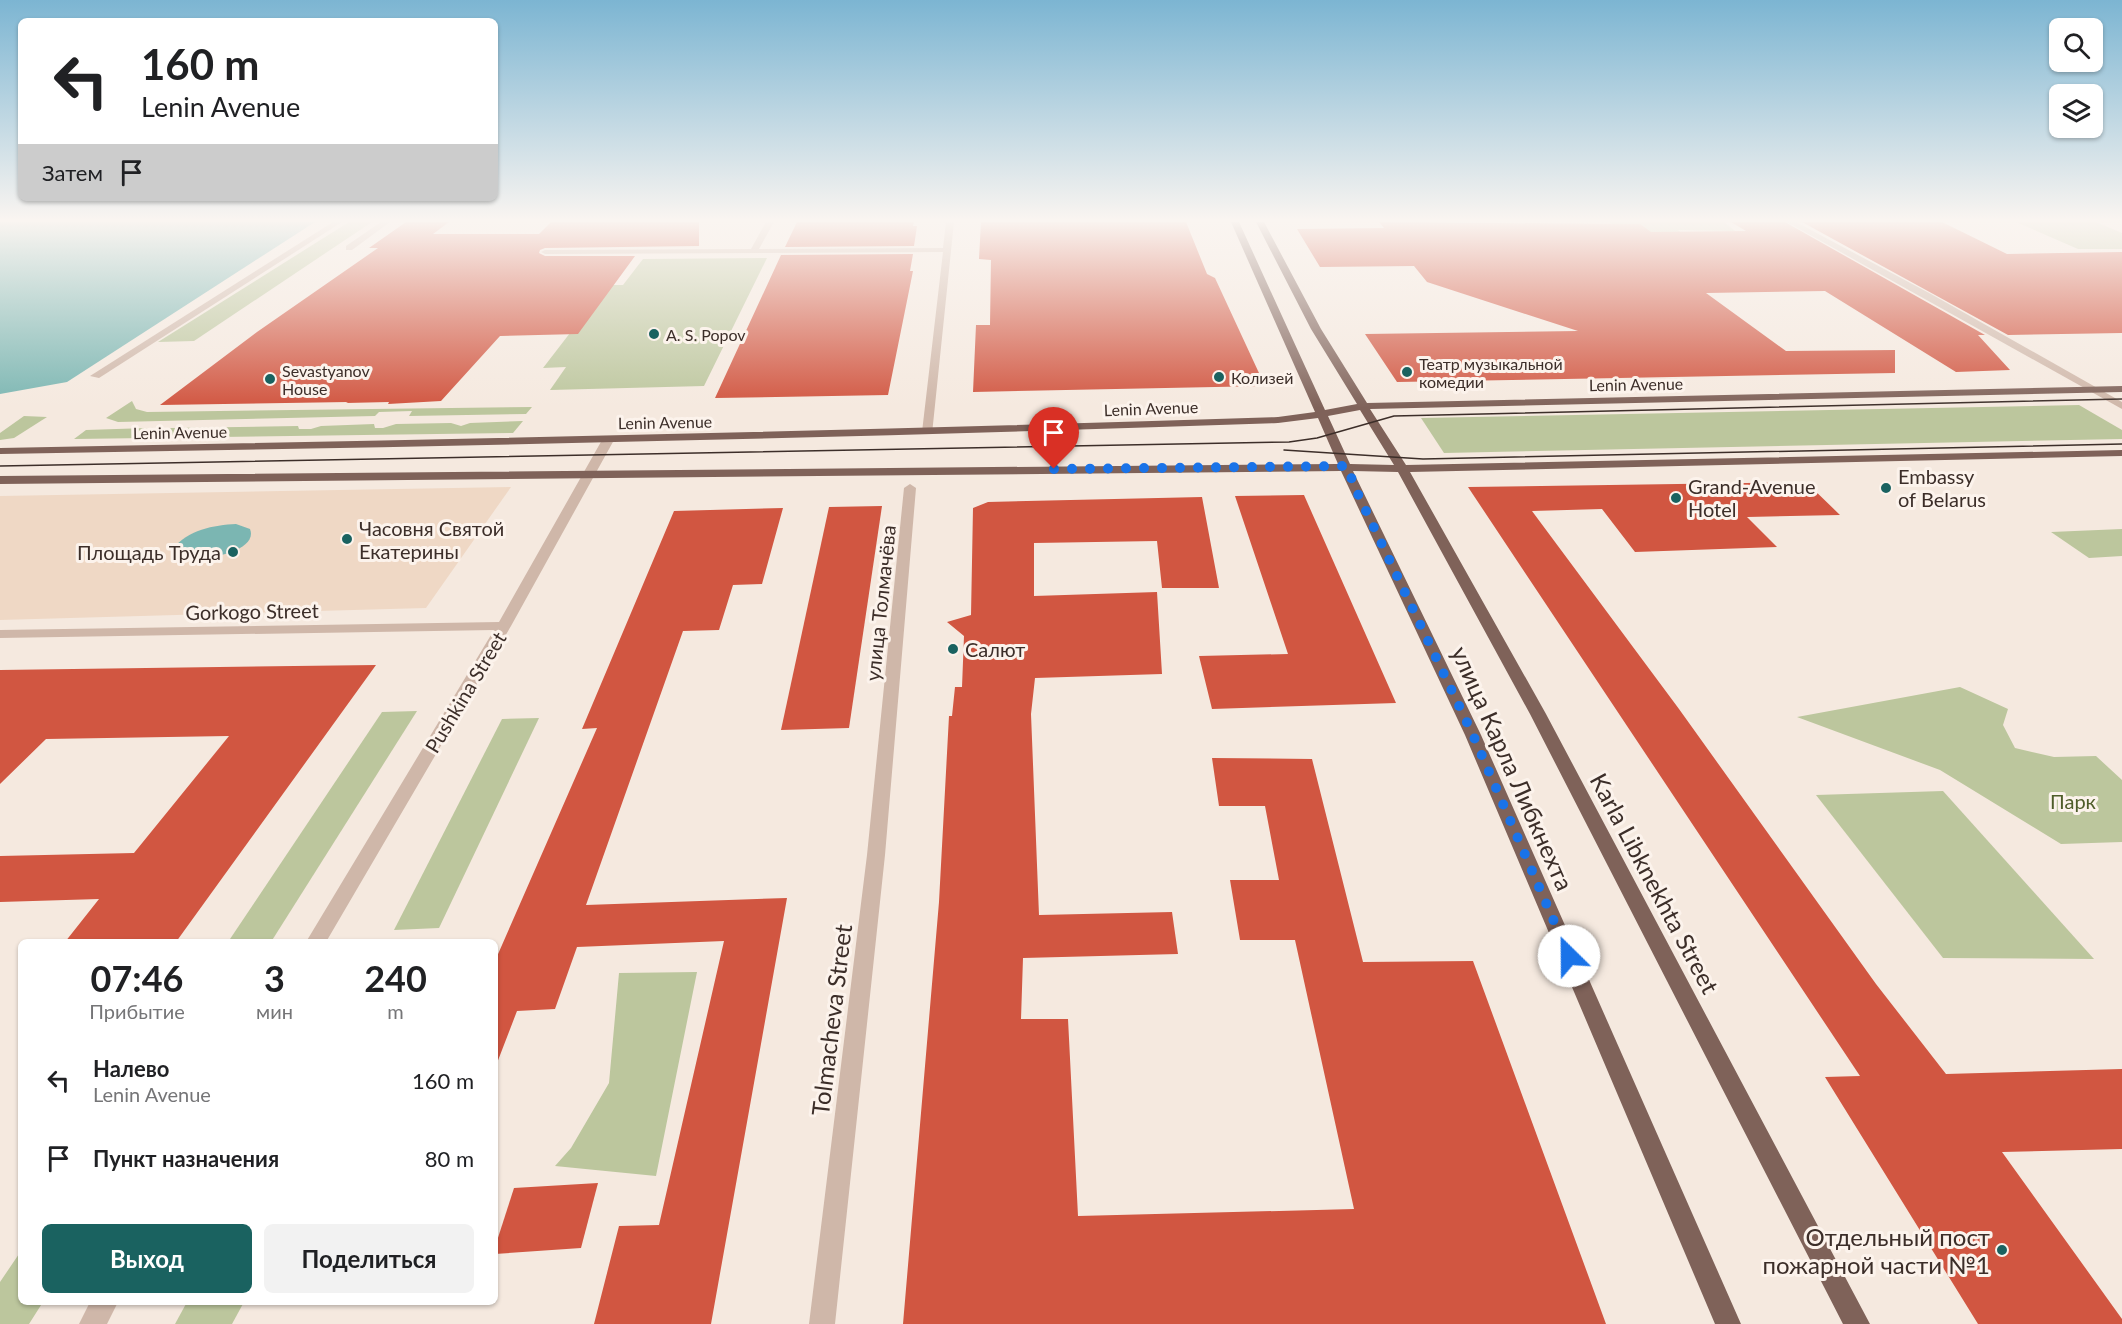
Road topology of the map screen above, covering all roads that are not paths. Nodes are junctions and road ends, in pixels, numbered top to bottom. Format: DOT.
graph roads {
  1 [pos="241,284"];
  2 [pos="943,284"];
  3 [pos="1263,284"];
  4 [pos="1292,284"];
  5 [pos="1905,284"];
  6 [pos="95,376"];
  7 [pos="2122,389"];
  8 [pos="2093,390"];
  9 [pos="1364,406"];
  10 [pos="2122,406"];
  11 [pos="1322,413"];
  12 [pos="928,432"];
  13 [pos="608,440"];
  14 [pos="0,451"];
  15 [pos="2122,453"];
  16 [pos="1347,466"];
  17 [pos="1402,470"];
  18 [pos="590,473"];
  19 [pos="0,480"];
  20 [pos="910,488"];
  21 [pos="504,626"];
  22 [pos="0,634"];
  23 [pos="887,721"];
  24 [pos="318,939"];
  25 [pos="103,1305"];
  26 [pos="92,1324"];
  27 [pos="822,1324"];
  28 [pos="1728,1324"];
  29 [pos="1857,1324"];
  1 -- 6 [label="street"];
  2 -- 12 [label="street"];
  3 -- 11 [label="main road"];
  4 -- 9 [label="main road"];
  5 -- 8 [label="street"];
  7 -- 8 [label="main road, Lenin Avenue"];
  8 -- 9 [label="main road, Lenin Avenue"];
  8 -- 10 [label="street"];
  9 -- 11 [label="main road, Lenin Avenue"];
  9 -- 17 [label="main road, Karla Libknekhta Street"];
  11 -- 12 [label="main road, Lenin Avenue"];
  11 -- 16 [label="main road, улица Карла Либкнехта"];
  12 -- 13 [label="main road, Lenin Avenue"];
  13 -- 14 [label="main road, Lenin Avenue"];
  13 -- 18 [label="street, Pushkina Street"];
  15 -- 17 [label="main road"];
  16 -- 17 [label="main road"];
  16 -- 18 [label="main road"];
  16 -- 28 [label="main road, улица Карла Либкнехта"];
  17 -- 29 [label="main road, Karla Libknekhta Street"];
  18 -- 19 [label="main road"];
  18 -- 21 [label="street, Pushkina Street"];
  20 -- 23 [label="street, улица Толмачёва"];
  21 -- 22 [label="street, Gorkogo Street"];
  21 -- 24 [label="street, Pushkina Street"];
  23 -- 27 [label="street, Tolmacheva Street"];
  25 -- 26 [label="street"];
}
